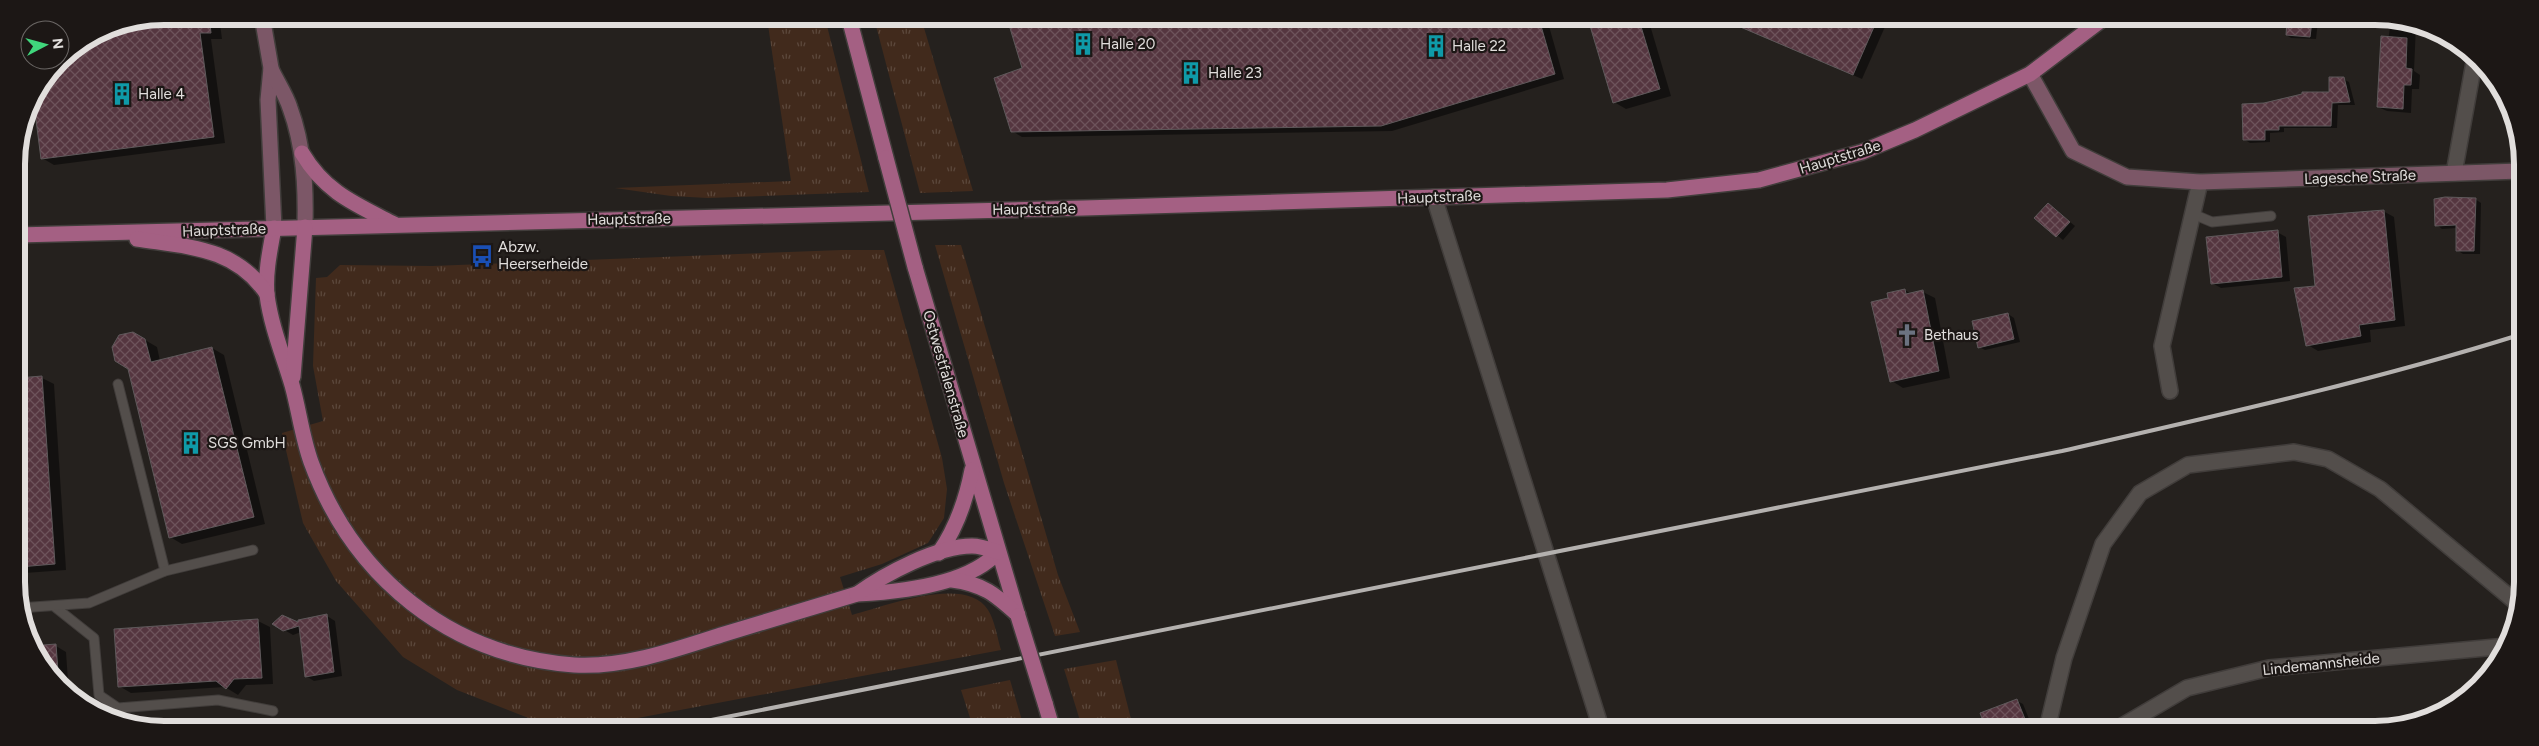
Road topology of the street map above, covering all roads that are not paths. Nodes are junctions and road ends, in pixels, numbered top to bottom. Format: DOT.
graph roads {
  1 [pos="263,25"];
  2 [pos="851,25"];
  3 [pos="2094,25"];
  4 [pos="2473,66"];
  5 [pos="270,68"];
  6 [pos="2030,74"];
  7 [pos="302,153"];
  8 [pos="2514,171"];
  9 [pos="2454,173"];
  10 [pos="2200,182"];
  11 [pos="1434,198"];
  12 [pos="2193,214"];
  13 [pos="2271,216"];
  14 [pos="395,224"];
  15 [pos="305,227"];
  16 [pos="274,228"];
  17 [pos="104,233"];
  18 [pos="25,235"];
  19 [pos="267,294"];
  20 [pos="118,384"];
  21 [pos="292,386"];
  22 [pos="2170,391"];
  23 [pos="973,468"];
  24 [pos="253,550"];
  25 [pos="998,552"];
  26 [pos="939,553"];
  27 [pos="165,570"];
  28 [pos="948,580"];
  29 [pos="857,594"];
  30 [pos="2513,600"];
  31 [pos="54,606"];
  32 [pos="28,608"];
  33 [pos="1018,616"];
  34 [pos="2497,647"];
  35 [pos="273,712"];
  36 [pos="1050,721"];
  37 [pos="1599,721"];
  38 [pos="2048,721"];
  39 [pos="2131,721"];
  1 -- 5 [label="street"];
  2 -- 23 [label="main road, Ostwestfalenstraße, bridge"];
  3 -- 6 [label="main road, Hauptstraße"];
  4 -- 9 [label="street"];
  5 -- 7 [label="street"];
  5 -- 16 [label="street"];
  6 -- 10 [label="street, Lagesche Straße"];
  6 -- 11 [label="main road, Hauptstraße"];
  7 -- 14 [label="main road"];
  7 -- 15 [label="street"];
  8 -- 9 [label="street, Lagesche Straße"];
  9 -- 10 [label="street, Lagesche Straße"];
  10 -- 12 [label="street"];
  11 -- 14 [label="main road, Hauptstraße"];
  11 -- 37 [label="street"];
  12 -- 13 [label="lane"];
  12 -- 22 [label="street"];
  14 -- 15 [label="main road, Hauptstraße"];
  15 -- 16 [label="main road, Hauptstraße"];
  15 -- 21 [label="main road"];
  16 -- 17 [label="main road, Hauptstraße"];
  16 -- 19 [label="main road"];
  17 -- 18 [label="main road, Hauptstraße"];
  17 -- 19 [label="main road"];
  19 -- 21 [label="main road"];
  20 -- 27 [label="lane"];
  21 -- 29 [label="main road"];
  23 -- 25 [label="main road, Ostwestfalenstraße"];
  23 -- 26 [label="main road"];
  24 -- 27 [label="lane"];
  25 -- 26 [label="main road"];
  25 -- 28 [label="main road"];
  25 -- 33 [label="main road, Ostwestfalenstraße"];
  26 -- 29 [label="main road"];
  27 -- 31 [label="lane"];
  28 -- 29 [label="main road"];
  28 -- 33 [label="main road"];
  30 -- 38 [label="street"];
  31 -- 32 [label="lane"];
  31 -- 35 [label="lane"];
  33 -- 36 [label="main road, Ostwestfalenstraße, bridge"];
  34 -- 39 [label="street, Lindemannsheide"];
}
